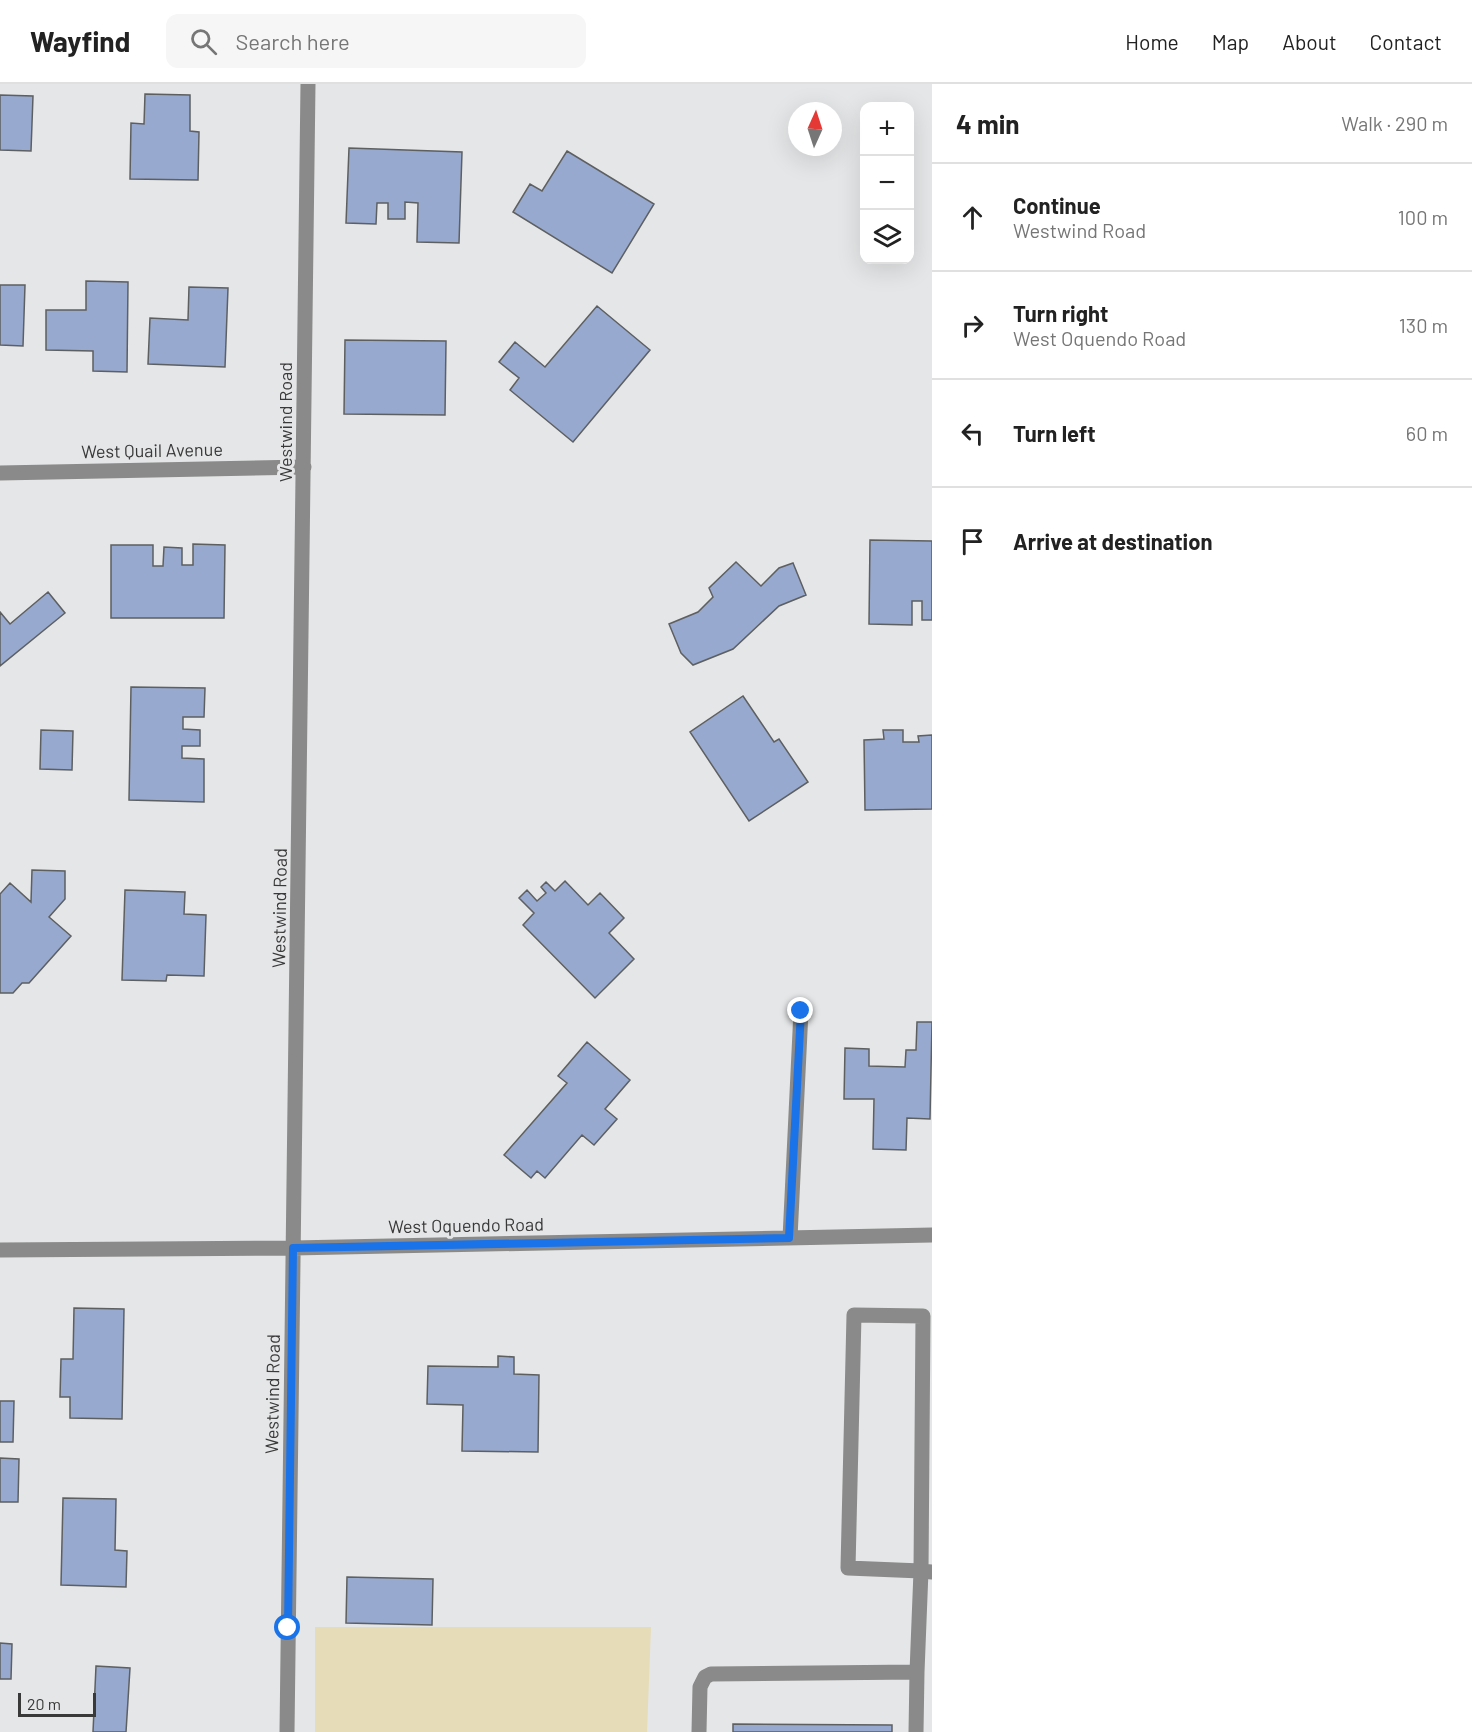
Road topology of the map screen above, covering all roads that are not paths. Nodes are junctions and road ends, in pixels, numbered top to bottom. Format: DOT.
graph roads {
  1 [pos="308,84"];
  2 [pos="304,467"];
  3 [pos="0,473"];
  4 [pos="801,1011"];
  5 [pos="932,1235"];
  6 [pos="789,1238"];
  7 [pos="293,1248"];
  8 [pos="0,1250"];
  9 [pos="926,1571"];
  10 [pos="917,1672"];
  11 [pos="287,1732"];
  12 [pos="699,1732"];
  13 [pos="916,1732"];
  1 -- 2 [label="street, Westwind Road"];
  2 -- 3 [label="street, West Quail Avenue"];
  2 -- 7 [label="street, Westwind Road"];
  4 -- 6 [label="street"];
  5 -- 6 [label="street, West Oquendo Road"];
  6 -- 7 [label="street, West Oquendo Road"];
  7 -- 8 [label="street, West Oquendo Road"];
  7 -- 11 [label="street, Westwind Road"];
  9 -- 9 [label="street"];
  9 -- 10 [label="street"];
  10 -- 12 [label="street"];
  10 -- 13 [label="street"];
}
